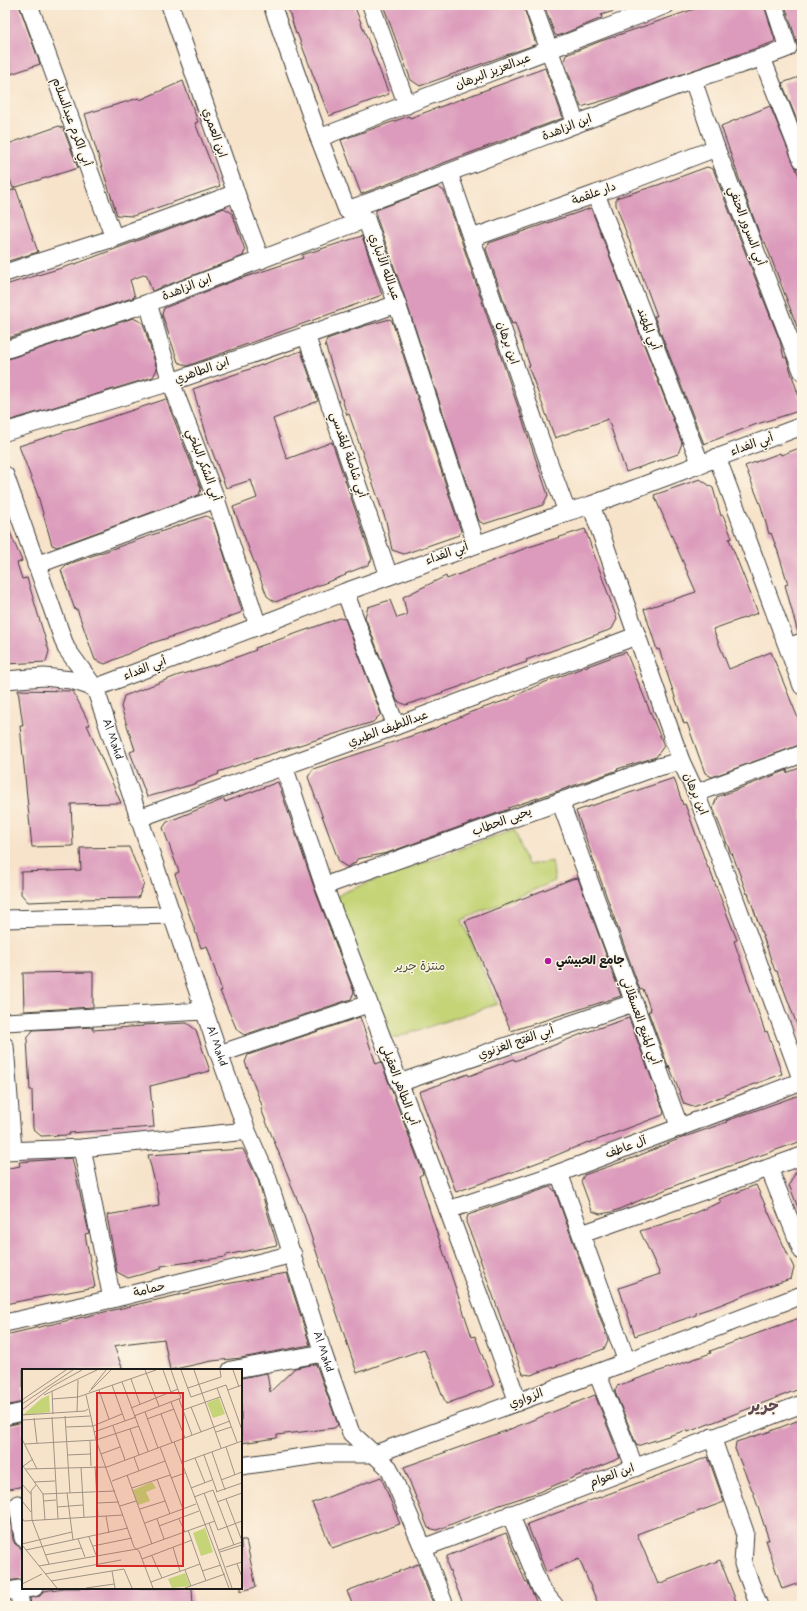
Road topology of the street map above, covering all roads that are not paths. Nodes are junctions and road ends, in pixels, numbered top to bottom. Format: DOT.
graph roads {
  1 [pos="29,5"];
  2 [pos="170,5"];
  3 [pos="272,5"];
  4 [pos="371,5"];
  5 [pos="533,5"];
  6 [pos="666,5"];
  7 [pos="774,5"];
  8 [pos="550,51"];
  9 [pos="762,58"];
  10 [pos="693,80"];
  11 [pos="407,104"];
  12 [pos="576,124"];
  13 [pos="319,138"];
  14 [pos="716,148"];
  15 [pos="801,157"];
  16 [pos="449,174"];
  17 [pos="236,193"];
  18 [pos="596,194"];
  19 [pos="347,210"];
  20 [pos="366,219"];
  21 [pos="114,238"];
  22 [pos="472,238"];
  23 [pos="262,260"];
  24 [pos="5,273"];
  25 [pos="148,303"];
  26 [pos="397,304"];
  27 [pos="306,335"];
  28 [pos="5,350"];
  29 [pos="802,371"];
  30 [pos="171,382"];
  31 [pos="802,426"];
  32 [pos="5,432"];
  33 [pos="717,457"];
  34 [pos="701,464"];
  35 [pos="5,475"];
  36 [pos="216,499"];
  37 [pos="591,505"];
  38 [pos="567,512"];
  39 [pos="476,544"];
  40 [pos="36,565"];
  41 [pos="389,576"];
  42 [pos="345,592"];
  43 [pos="258,626"];
  44 [pos="636,636"];
  45 [pos="795,645"];
  46 [pos="5,680"];
  47 [pos="802,686"];
  48 [pos="95,688"];
  49 [pos="396,726"];
  50 [pos="802,754"];
  51 [pos="681,761"];
  52 [pos="284,766"];
  53 [pos="696,794"];
  54 [pos="560,801"];
  55 [pos="139,818"];
  56 [pos="324,886"];
  57 [pos="172,915"];
  58 [pos="5,919"];
  59 [pos="633,1003"];
  60 [pos="368,1004"];
  61 [pos="204,1012"];
  62 [pos="5,1022"];
  63 [pos="5,1046"];
  64 [pos="219,1054"];
  65 [pos="802,1081"];
  66 [pos="398,1083"];
  67 [pos="680,1128"];
  68 [pos="247,1131"];
  69 [pos="82,1148"];
  70 [pos="9,1150"];
  71 [pos="802,1156"];
  72 [pos="769,1168"];
  73 [pos="559,1172"];
  74 [pos="448,1210"];
  75 [pos="582,1234"];
  76 [pos="802,1251"];
  77 [pos="293,1254"];
  78 [pos="802,1295"];
  79 [pos="112,1299"];
  80 [pos="5,1323"];
  81 [pos="324,1353"];
  82 [pos="627,1362"];
  83 [pos="236,1369"];
  84 [pos="597,1373"];
  85 [pos="518,1402"];
  86 [pos="802,1404"];
  87 [pos="22,1412"];
  88 [pos="5,1416"];
  89 [pos="712,1437"];
  90 [pos="375,1454"];
  91 [pos="242,1466"];
  92 [pos="635,1468"];
  93 [pos="15,1505"];
  94 [pos="510,1514"];
  95 [pos="22,1534"];
  96 [pos="423,1548"];
  97 [pos="24,1589"];
  98 [pos="21,1606"];
  99 [pos="445,1606"];
  100 [pos="555,1606"];
  101 [pos="759,1606"];
  1 -- 21 [label="street, أبي الكرم عبدالسلام"];
  2 -- 17 [label="street, ابن العمري"];
  3 -- 13 [label="street"];
  4 -- 11 [label="street"];
  5 -- 8 [label="street"];
  6 -- 8 [label="street, عبدالعزيز البرهان"];
  7 -- 9 [label="street, ابن الزاهدة"];
  8 -- 11 [label="street, عبدالعزيز البرهان"];
  8 -- 12 [label="street"];
  9 -- 10 [label="street, ابن الزاهدة"];
  9 -- 15 [label="street"];
  10 -- 12 [label="street, ابن الزاهدة"];
  10 -- 14 [label="street, أبي السرور الحنفي"];
  11 -- 13 [label="street, عبدالعزيز البرهان"];
  12 -- 16 [label="street, ابن الزاهدة"];
  13 -- 19 [label="street"];
  14 -- 18 [label="street, دار علقمة"];
  14 -- 29 [label="street, أبي السرور الحنفي"];
  16 -- 19 [label="street, ابن الزاهدة"];
  16 -- 22 [label="street, ابن برهان"];
  17 -- 21 [label="street"];
  17 -- 23 [label="street, ابن العمري"];
  18 -- 22 [label="street, دار علقمة"];
  18 -- 34 [label="street, أبي المهند"];
  19 -- 20 [label="street, عبدالله الأنباري"];
  20 -- 23 [label="street, ابن الزاهدة"];
  20 -- 26 [label="street, عبدالله الأنباري"];
  21 -- 24 [label="street"];
  22 -- 38 [label="street, ابن برهان"];
  23 -- 25 [label="street, ابن الزاهدة"];
  25 -- 28 [label="street, ابن الزاهدة"];
  25 -- 30 [label="street, أبي الشكر البلخي"];
  26 -- 27 [label="street, ابن الطاهري"];
  26 -- 39 [label="street, عبدالله الأنباري"];
  27 -- 30 [label="street, ابن الطاهري"];
  27 -- 41 [label="street, أبي شاملة المقدسي"];
  30 -- 32 [label="street, ابن الطاهري"];
  30 -- 36 [label="street, أبي الشكر البلخي"];
  31 -- 33 [label="street, أبي الفداء"];
  33 -- 34 [label="street, أبي الفداء"];
  33 -- 45 [label="street"];
  34 -- 37 [label="street, أبي الفداء"];
  35 -- 40 [label="street, Al Mahd"];
  36 -- 40 [label="street"];
  36 -- 43 [label="street, أبي الشكر البلخي"];
  37 -- 38 [label="street, أبي الفداء"];
  37 -- 44 [label="street, ابن برهان"];
  38 -- 39 [label="street, أبي الفداء"];
  39 -- 41 [label="street, أبي الفداء"];
  40 -- 48 [label="street, Al Mahd"];
  41 -- 42 [label="street, أبي الفداء"];
  42 -- 43 [label="street, أبي الفداء"];
  42 -- 49 [label="street"];
  43 -- 48 [label="street, أبي الفداء"];
  44 -- 49 [label="street, عبداللطيف الطبري"];
  44 -- 51 [label="street, ابن برهان"];
  45 -- 47 [label="street"];
  46 -- 48 [label="street"];
  48 -- 55 [label="street, Al Mahd"];
  49 -- 52 [label="street, عبداللطيف الطبري"];
  50 -- 53 [label="street"];
  51 -- 53 [label="street, ابن برهان"];
  51 -- 54 [label="street, يحيى الحطاب"];
  52 -- 55 [label="street, عبداللطيف الطبري"];
  52 -- 56 [label="street, أبي الطاهر العقيلي"];
  53 -- 65 [label="street, ابن برهان"];
  54 -- 56 [label="street, يحيى الحطاب"];
  54 -- 59 [label="street, أبي المنيع العسقلاني"];
  55 -- 57 [label="street, Al Mahd"];
  56 -- 60 [label="street, أبي الطاهر العقيلي"];
  57 -- 58 [label="street"];
  57 -- 61 [label="street, Al Mahd"];
  59 -- 66 [label="street, أبي الفتح الغزنوي"];
  59 -- 67 [label="street, أبي المنيع العسقلاني"];
  60 -- 64 [label="street"];
  60 -- 66 [label="street, أبي الطاهر العقيلي"];
  61 -- 62 [label="street"];
  61 -- 64 [label="street, Al Mahd"];
  63 -- 70 [label="street"];
  64 -- 68 [label="street, Al Mahd"];
  65 -- 67 [label="street, آل عاطف"];
  66 -- 74 [label="street, أبي الطاهر العقيلي"];
  67 -- 73 [label="street, آل عاطف"];
  68 -- 69 [label="street"];
  68 -- 77 [label="street, Al Mahd"];
  69 -- 70 [label="street"];
  69 -- 79 [label="street"];
  71 -- 72 [label="street"];
  72 -- 75 [label="street"];
  72 -- 76 [label="street"];
  73 -- 74 [label="street, آل عاطف"];
  73 -- 75 [label="street"];
  74 -- 85 [label="street, أبي الطاهر العقيلي"];
  75 -- 82 [label="street"];
  77 -- 79 [label="street, حمامة"];
  77 -- 81 [label="street, Al Mahd"];
  78 -- 82 [label="street, الزواوي"];
  79 -- 80 [label="street, حمامة"];
  81 -- 83 [label="street"];
  81 -- 90 [label="street, Al Mahd"];
  82 -- 84 [label="street, الزواوي"];
  84 -- 85 [label="street, الزواوي"];
  84 -- 92 [label="street"];
  85 -- 90 [label="street, الزواوي"];
  86 -- 89 [label="street, ابن العوام"];
  87 -- 88 [label="street"];
  89 -- 92 [label="street, ابن العوام"];
  89 -- 101 [label="street"];
  90 -- 91 [label="street, الزواوي"];
  90 -- 96 [label="street, Al Mahd"];
  92 -- 94 [label="street, ابن العوام"];
  93 -- 95 [label="street"];
  94 -- 96 [label="street, ابن العوام"];
  94 -- 100 [label="street"];
  96 -- 99 [label="street, Al Mahd"];
  97 -- 98 [label="street"];
}
